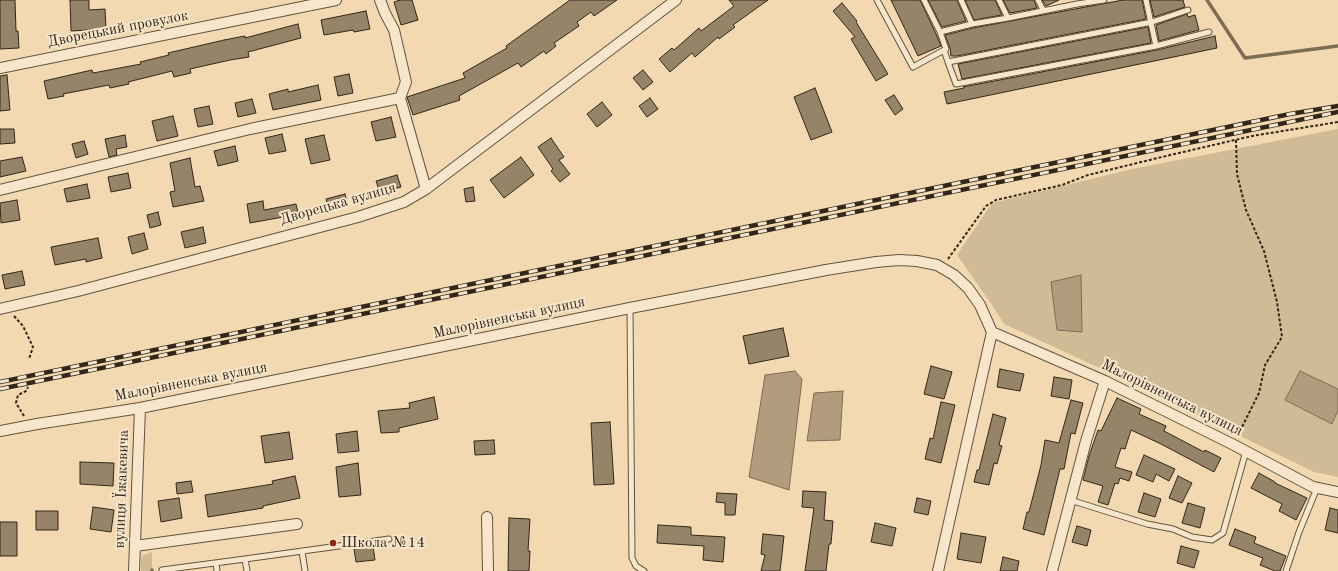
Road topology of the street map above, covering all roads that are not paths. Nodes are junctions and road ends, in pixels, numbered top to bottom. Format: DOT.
graph roads {
  1 [pos="336,0"];
  2 [pos="380,0"];
  3 [pos="676,0"];
  4 [pos="877,0"];
  5 [pos="924,0"];
  6 [pos="961,0"];
  7 [pos="999,0"];
  8 [pos="1038,0"];
  9 [pos="1104,0"];
  10 [pos="1146,0"];
  11 [pos="1076,2"];
  12 [pos="1043,10"];
  13 [pos="1188,10"];
  14 [pos="1008,18"];
  15 [pos="1152,22"];
  16 [pos="972,24"];
  17 [pos="940,32"];
  18 [pos="1209,32"];
  19 [pos="1156,46"];
  20 [pos="944,50"];
  21 [pos="948,62"];
  22 [pos="0,68"];
  23 [pos="400,98"];
  24 [pos="426,189"];
  25 [pos="0,190"];
  26 [pos="3,308"];
  27 [pos="630,308"];
  28 [pos="992,332"];
  29 [pos="1105,381"];
  30 [pos="140,408"];
  31 [pos="0,431"];
  32 [pos="1246,451"];
  33 [pos="1317,488"];
  34 [pos="1338,492"];
  35 [pos="1070,500"];
  36 [pos="487,517"];
  37 [pos="297,524"];
  38 [pos="389,539"];
  39 [pos="135,546"];
  40 [pos="302,551"];
  41 [pos="245,559"];
  42 [pos="216,563"];
  43 [pos="134,571"];
  44 [pos="163,571"];
  45 [pos="217,571"];
  46 [pos="247,571"];
  47 [pos="305,571"];
  48 [pos="488,571"];
  49 [pos="644,571"];
  50 [pos="938,571"];
  51 [pos="1052,571"];
  52 [pos="1286,571"];
  1 -- 22 [label="street, Дворецький провулок"];
  2 -- 23 [label="street"];
  3 -- 24 [label="street, Дворецька вулиця"];
  4 -- 20 [label="lane"];
  5 -- 17 [label="lane"];
  6 -- 16 [label="lane"];
  7 -- 14 [label="lane"];
  8 -- 12 [label="lane"];
  9 -- 11 [label="lane"];
  10 -- 15 [label="lane"];
  11 -- 12 [label="lane"];
  12 -- 14 [label="lane"];
  13 -- 15 [label="lane"];
  14 -- 16 [label="lane"];
  15 -- 19 [label="lane"];
  15 -- 21 [label="lane"];
  16 -- 17 [label="lane"];
  17 -- 20 [label="lane"];
  18 -- 19 [label="lane"];
  19 -- 21 [label="lane"];
  20 -- 21 [label="lane"];
  23 -- 24 [label="street"];
  23 -- 25 [label="street"];
  24 -- 26 [label="street, Дворецька вулиця"];
  27 -- 28 [label="street, Малорівненська вулиця"];
  27 -- 30 [label="street, Малорівненська вулиця"];
  27 -- 49 [label="lane"];
  28 -- 29 [label="street, Малорівненська вулиця"];
  28 -- 50 [label="street"];
  29 -- 32 [label="street, Малорівненська вулиця"];
  29 -- 35 [label="street"];
  30 -- 31 [label="street, Малорівненська вулиця"];
  30 -- 39 [label="street, вулиця Їжакевича"];
  32 -- 33 [label="street, Малорівненська вулиця"];
  32 -- 35 [label="lane"];
  33 -- 34 [label="street, Малорівненська вулиця"];
  33 -- 52 [label="lane"];
  35 -- 51 [label="street"];
  36 -- 48 [label="street"];
  37 -- 39 [label="street"];
  38 -- 40 [label="lane"];
  39 -- 43 [label="street, вулиця Їжакевича"];
  40 -- 41 [label="lane"];
  40 -- 47 [label="lane"];
  41 -- 42 [label="lane"];
  41 -- 46 [label="lane"];
  42 -- 44 [label="lane"];
  42 -- 45 [label="lane"];
}
